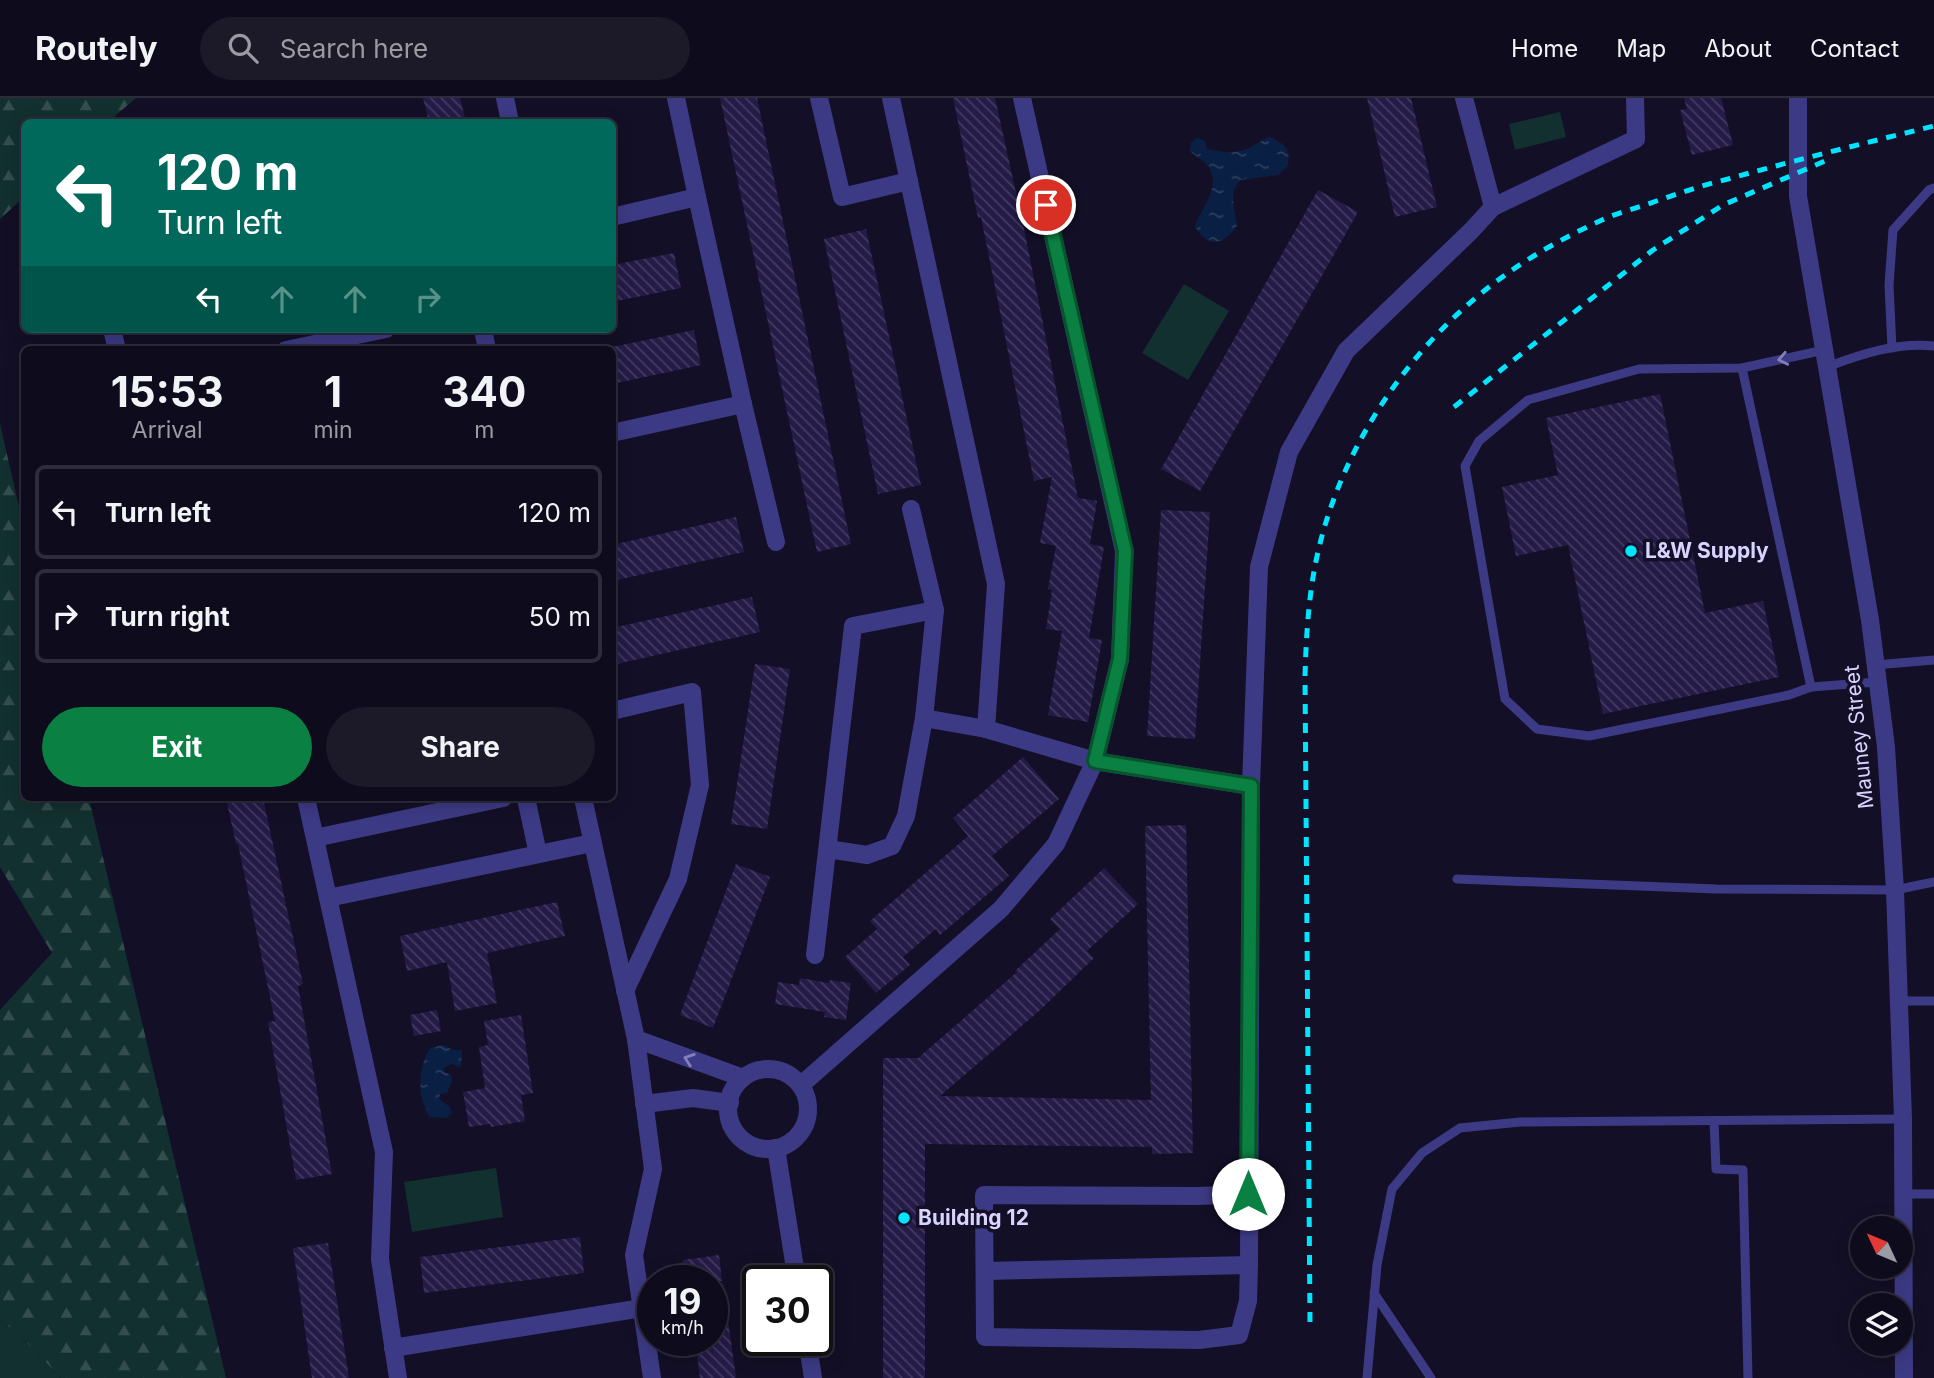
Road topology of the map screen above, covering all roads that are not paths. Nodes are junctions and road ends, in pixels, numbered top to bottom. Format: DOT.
graph roads {
  1 [pos="505,98"];
  2 [pos="676,98"];
  3 [pos="819,98"];
  4 [pos="891,98"];
  5 [pos="1022,98"];
  6 [pos="1464,98"];
  7 [pos="1635,98"];
  8 [pos="1798,98"];
  9 [pos="509,119"];
  10 [pos="909,181"];
  11 [pos="1934,188"];
  12 [pos="697,197"];
  13 [pos="1493,207"];
  14 [pos="616,216"];
  15 [pos="367,333"];
  16 [pos="305,346"];
  17 [pos="1934,346"];
  18 [pos="1892,348"];
  19 [pos="1826,358"];
  20 [pos="1742,368"];
  21 [pos="743,404"];
  22 [pos="616,432"];
  23 [pos="911,509"];
  24 [pos="776,542"];
  25 [pos="935,610"];
  26 [pos="1934,660"];
  27 [pos="1876,673"];
  28 [pos="1811,687"];
  29 [pos="616,710"];
  30 [pos="924,718"];
  31 [pos="986,729"];
  32 [pos="1095,761"];
  33 [pos="1251,786"];
  34 [pos="307,801"];
  35 [pos="489,801"];
  36 [pos="527,801"];
  37 [pos="584,801"];
  38 [pos="315,838"];
  39 [pos="592,843"];
  40 [pos="828,849"];
  41 [pos="538,854"];
  42 [pos="1457,880"];
  43 [pos="1934,882"];
  44 [pos="1895,890"];
  45 [pos="328,898"];
  46 [pos="816,955"];
  47 [pos="625,991"];
  48 [pos="1898,1001"];
  49 [pos="1934,1001"];
  50 [pos="636,1040"];
  51 [pos="743,1078"];
  52 [pos="800,1085"];
  53 [pos="730,1103"];
  54 [pos="644,1104"];
  55 [pos="1903,1119"];
  56 [pos="1714,1121"];
  57 [pos="776,1148"];
  58 [pos="1248,1194"];
  59 [pos="1903,1194"];
  60 [pos="1934,1194"];
  61 [pos="794,1265"];
  62 [pos="1249,1265"];
  63 [pos="985,1271"];
  64 [pos="637,1275"];
  65 [pos="1374,1293"];
  66 [pos="637,1309"];
  67 [pos="393,1348"];
  68 [pos="649,1356"];
  69 [pos="810,1356"];
  70 [pos="398,1378"];
  71 [pos="652,1378"];
  72 [pos="813,1378"];
  73 [pos="1367,1378"];
  74 [pos="1431,1378"];
  75 [pos="1748,1378"];
  76 [pos="1904,1378"];
  1 -- 9 [label="street"];
  2 -- 12 [label="street"];
  3 -- 10 [label="street"];
  4 -- 10 [label="street"];
  5 -- 32 [label="street"];
  6 -- 13 [label="street"];
  7 -- 13 [label="street"];
  8 -- 19 [label="street, Mauney Street"];
  10 -- 31 [label="street"];
  11 -- 18 [label="lane"];
  12 -- 14 [label="street"];
  12 -- 21 [label="street"];
  13 -- 33 [label="street"];
  15 -- 16 [label="street"];
  17 -- 18 [label="lane"];
  18 -- 19 [label="lane"];
  19 -- 20 [label="lane, one-way"];
  19 -- 27 [label="street, Mauney Street"];
  20 -- 28 [label="lane"];
  20 -- 28 [label="lane"];
  21 -- 22 [label="street"];
  21 -- 24 [label="street"];
  23 -- 25 [label="street"];
  25 -- 30 [label="street"];
  25 -- 40 [label="street"];
  26 -- 27 [label="lane"];
  27 -- 28 [label="lane"];
  27 -- 44 [label="street, Mauney Street"];
  29 -- 47 [label="street"];
  30 -- 31 [label="street"];
  30 -- 40 [label="street"];
  31 -- 32 [label="street"];
  32 -- 33 [label="street"];
  32 -- 52 [label="street"];
  33 -- 58 [label="street"];
  34 -- 38 [label="street"];
  35 -- 38 [label="street"];
  36 -- 41 [label="street"];
  37 -- 39 [label="street"];
  38 -- 45 [label="street"];
  39 -- 41 [label="street"];
  39 -- 47 [label="street"];
  40 -- 46 [label="street"];
  41 -- 45 [label="street"];
  42 -- 44 [label="lane"];
  43 -- 44 [label="lane"];
  44 -- 48 [label="street, Mauney Street"];
  45 -- 67 [label="street"];
  47 -- 50 [label="street"];
  48 -- 49 [label="lane"];
  48 -- 55 [label="street, Mauney Street"];
  51 -- 50 [label="street, one-way"];
  50 -- 54 [label="street"];
  51 -- 52 [label="street"];
  51 -- 53 [label="street"];
  52 -- 57 [label="street"];
  53 -- 54 [label="street"];
  53 -- 57 [label="street"];
  54 -- 64 [label="street"];
  55 -- 56 [label="lane"];
  55 -- 59 [label="street, Mauney Street"];
  56 -- 65 [label="lane"];
  56 -- 75 [label="lane"];
  57 -- 61 [label="street"];
  58 -- 62 [label="street"];
  58 -- 63 [label="street"];
  59 -- 60 [label="lane"];
  59 -- 76 [label="street, Mauney Street"];
  62 -- 63 [label="street"];
  62 -- 63 [label="street"];
  65 -- 73 [label="lane"];
  65 -- 74 [label="lane"];
  66 -- 67 [label="street"];
  67 -- 70 [label="street"];
  68 -- 71 [label="street"];
  69 -- 72 [label="street"];
}
